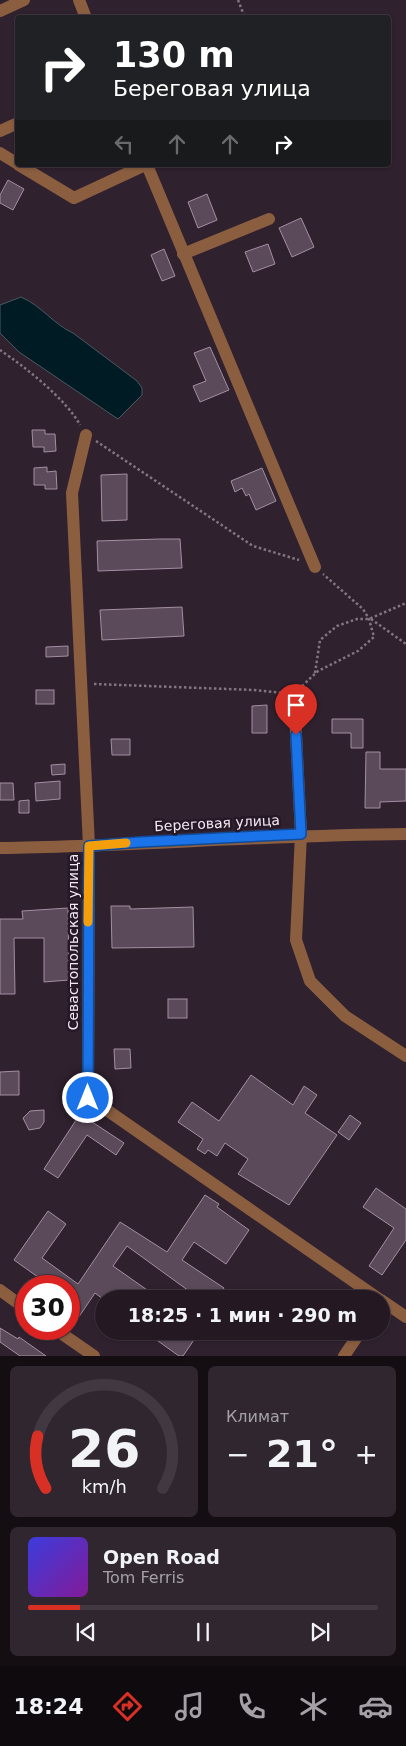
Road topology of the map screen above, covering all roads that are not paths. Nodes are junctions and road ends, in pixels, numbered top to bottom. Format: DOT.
graph roads {
  1 [pos="24,0"];
  2 [pos="79,0"];
  3 [pos="0,11"];
  4 [pos="85,15"];
  5 [pos="15,124"];
  6 [pos="0,131"];
  7 [pos="0,154"];
  8 [pos="15,162"];
  9 [pos="23,167"];
  10 [pos="142,167"];
  11 [pos="147,167"];
  12 [pos="269,219"];
  13 [pos="183,254"];
  14 [pos="86,435"];
  15 [pos="315,567"];
  16 [pos="294,695"];
  17 [pos="301,834"];
  18 [pos="406,834"];
  19 [pos="89,846"];
  20 [pos="0,848"];
  21 [pos="406,1056"];
  22 [pos="0,1290"];
  23 [pos="366,1290"];
  24 [pos="15,1301"];
  25 [pos="390,1306"];
  26 [pos="406,1317"];
  27 [pos="71,1340"];
  28 [pos="355,1340"];
  29 [pos="94,1356"];
  30 [pos="344,1356"];
  1 -- 3 [label="street"];
  2 -- 4 [label="street"];
  5 -- 6 [label="street"];
  7 -- 8 [label="street"];
  9 -- 10 [label="street"];
  11 -- 13 [label="street"];
  12 -- 13 [label="street"];
  13 -- 15 [label="street"];
  14 -- 19 [label="street, Севастопольская улица"];
  16 -- 17 [label="street"];
  17 -- 18 [label="street, Береговая улица"];
  17 -- 19 [label="street, Береговая улица"];
  17 -- 21 [label="street"];
  19 -- 20 [label="street, Береговая улица"];
  19 -- 23 [label="street, Севастопольская улица"];
  22 -- 24 [label="street"];
  25 -- 26 [label="street, Севастопольская улица"];
  27 -- 29 [label="street"];
  28 -- 30 [label="street"];
}
